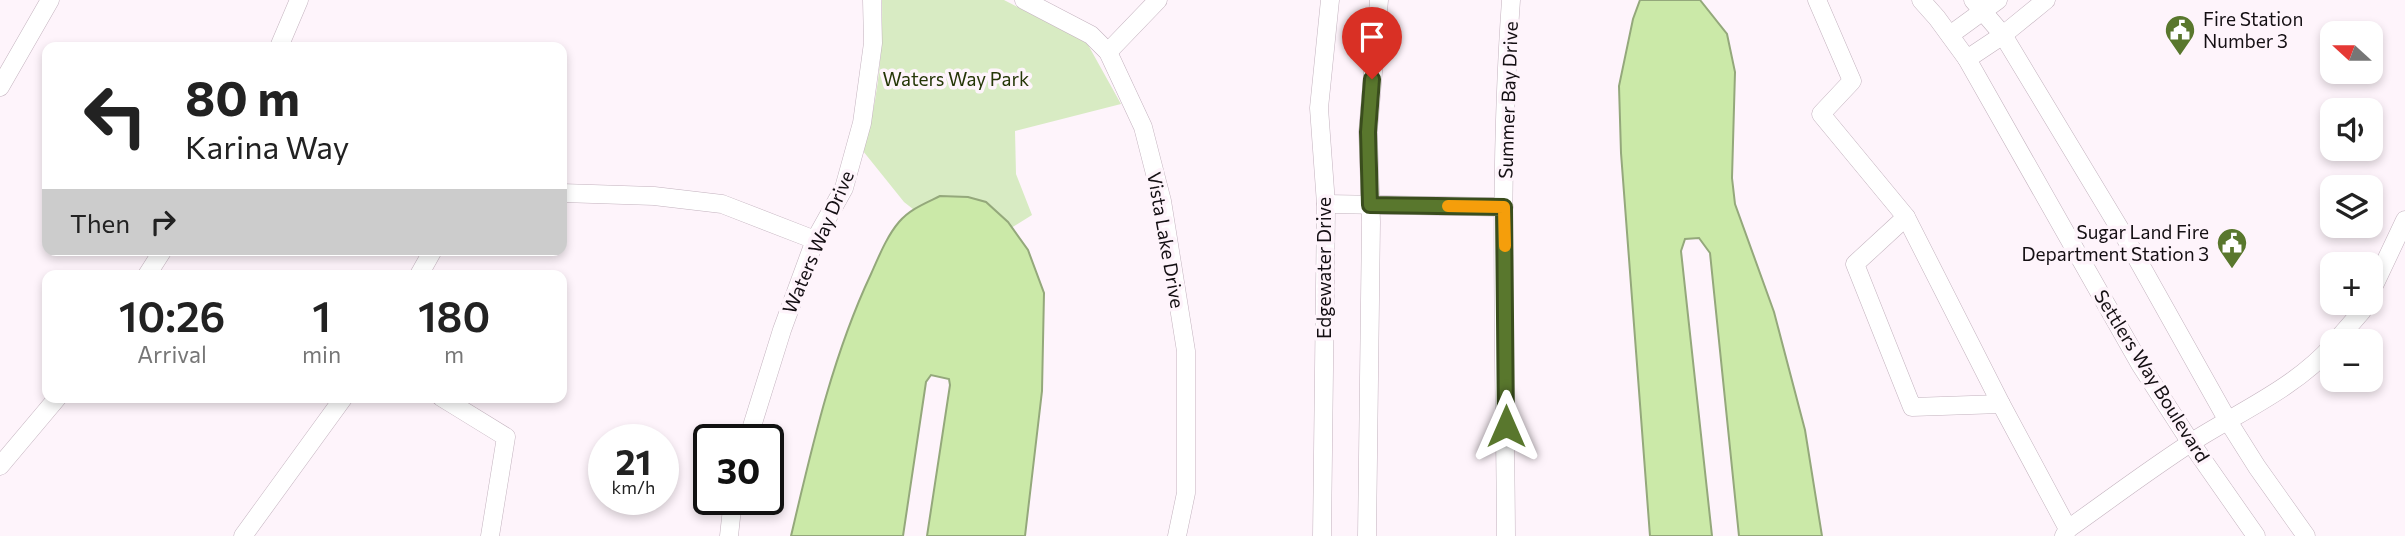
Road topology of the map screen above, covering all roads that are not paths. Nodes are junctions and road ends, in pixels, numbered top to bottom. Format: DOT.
graph roads {
  1 [pos="50,0"];
  2 [pos="299,0"];
  3 [pos="873,0"];
  4 [pos="1024,0"];
  5 [pos="1158,0"];
  6 [pos="1330,0"];
  7 [pos="1379,0"];
  8 [pos="1511,0"];
  9 [pos="1817,0"];
  10 [pos="1921,0"];
  11 [pos="1998,0"];
  12 [pos="2046,0"];
  13 [pos="1978,6"];
  14 [pos="1950,35"];
  15 [pos="2003,36"];
  16 [pos="281,42"];
  17 [pos="1108,51"];
  18 [pos="1967,59"];
  19 [pos="0,87"];
  20 [pos="567,193"];
  21 [pos="1326,204"];
  22 [pos="1370,205"];
  23 [pos="1504,207"];
  24 [pos="1906,217"];
  25 [pos="2405,220"];
  26 [pos="815,240"];
  27 [pos="2383,267"];
  28 [pos="2359,315"];
  29 [pos="2346,329"];
  30 [pos="2320,360"];
  31 [pos="53,403"];
  32 [pos="340,403"];
  33 [pos="451,403"];
  34 [pos="2001,404"];
  35 [pos="2228,421"];
  36 [pos="753,424"];
  37 [pos="2191,443"];
  38 [pos="0,466"];
  39 [pos="731,515"];
  40 [pos="2066,532"];
  41 [pos="243,536"];
  42 [pos="490,536"];
  43 [pos="729,536"];
  44 [pos="1177,536"];
  45 [pos="1322,536"];
  46 [pos="1367,536"];
  47 [pos="1506,536"];
  48 [pos="2256,536"];
  49 [pos="2306,536"];
  1 -- 19 [label="street"];
  2 -- 16 [label="street"];
  3 -- 26 [label="street, Waters Way Drive"];
  4 -- 17 [label="street, Vista Lake Drive"];
  5 -- 17 [label="street"];
  6 -- 21 [label="street, Edgewater Drive"];
  7 -- 22 [label="street"];
  8 -- 23 [label="street, Summer Bay Drive"];
  9 -- 24 [label="street"];
  10 -- 14 [label="street, Settlers Way Boulevard"];
  11 -- 13 [label="street"];
  12 -- 15 [label="street"];
  13 -- 14 [label="street"];
  13 -- 15 [label="street"];
  14 -- 18 [label="street, Settlers Way Boulevard"];
  15 -- 18 [label="street"];
  15 -- 35 [label="street"];
  17 -- 44 [label="street, Vista Lake Drive"];
  18 -- 37 [label="street, Settlers Way Boulevard"];
  20 -- 26 [label="street"];
  21 -- 22 [label="street"];
  21 -- 45 [label="street, Edgewater Drive"];
  22 -- 23 [label="street"];
  22 -- 46 [label="street"];
  23 -- 47 [label="street, Summer Bay Drive"];
  24 -- 34 [label="street"];
  24 -- 34 [label="street"];
  25 -- 27 [label="street"];
  26 -- 36 [label="street, Waters Way Drive"];
  28 -- 29 [label="street"];
  30 -- 35 [label="street"];
  31 -- 38 [label="street"];
  32 -- 41 [label="street"];
  33 -- 42 [label="street"];
  34 -- 40 [label="street"];
  35 -- 37 [label="street"];
  35 -- 49 [label="street"];
  37 -- 40 [label="street"];
  37 -- 48 [label="street, Settlers Way Boulevard"];
  39 -- 43 [label="street"];
}
